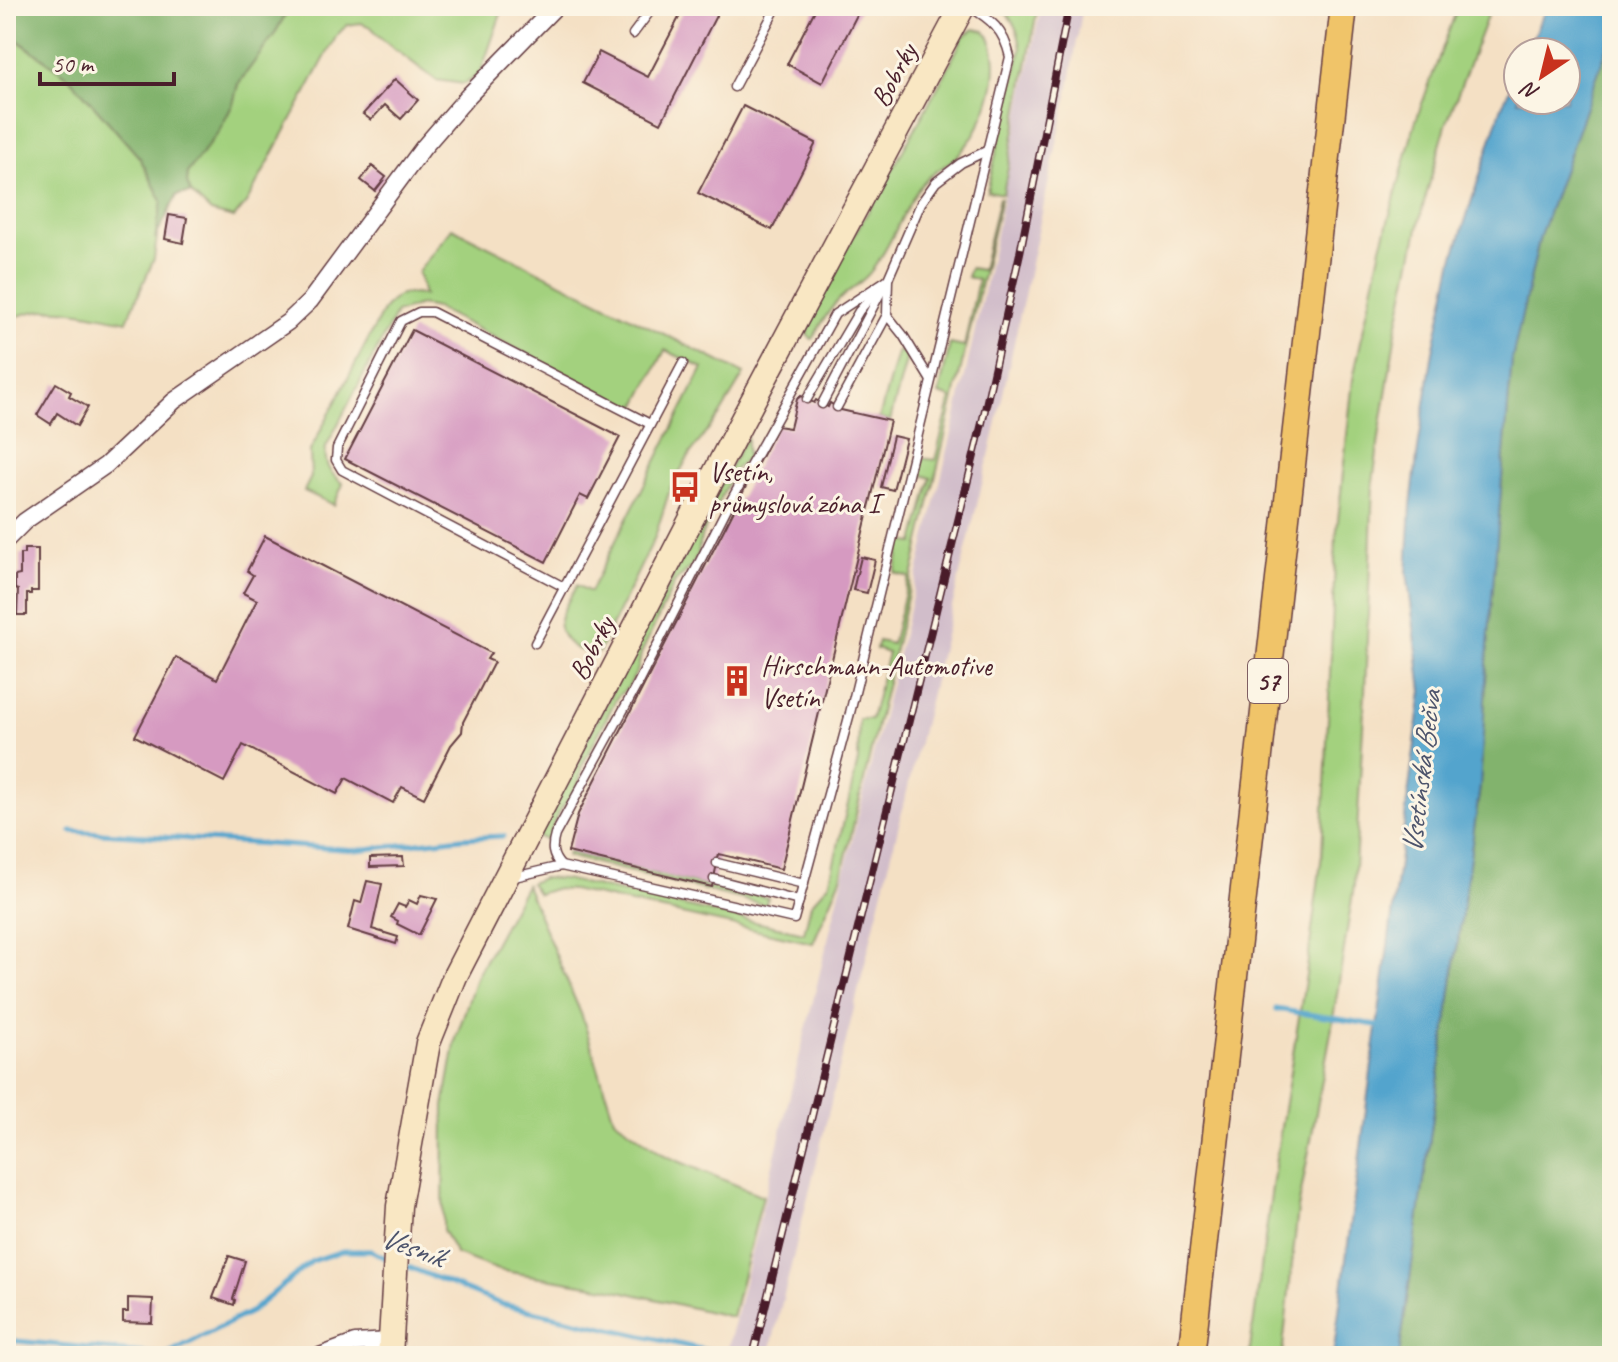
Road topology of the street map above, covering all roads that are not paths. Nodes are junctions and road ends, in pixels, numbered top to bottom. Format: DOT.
graph roads {
  1 [pos="556,6"];
  2 [pos="654,6"];
  3 [pos="777,6"];
  4 [pos="965,6"];
  5 [pos="1344,6"];
  6 [pos="633,34"];
  7 [pos="734,87"];
  8 [pos="986,151"];
  9 [pos="888,279"];
  10 [pos="887,315"];
  11 [pos="683,363"];
  12 [pos="930,380"];
  13 [pos="807,399"];
  14 [pos="822,404"];
  15 [pos="837,407"];
  16 [pos="650,424"];
  17 [pos="7,538"];
  18 [pos="564,587"];
  19 [pos="535,643"];
  20 [pos="717,863"];
  21 [pos="561,866"];
  22 [pos="505,879"];
  23 [pos="714,879"];
  24 [pos="804,884"];
  25 [pos="799,901"];
  26 [pos="390,1348"];
  27 [pos="320,1356"];
  28 [pos="1191,1356"];
  1 -- 17 [label="street"];
  2 -- 6 [label="lane"];
  3 -- 7 [label="lane"];
  4 -- 8 [label="lane"];
  4 -- 22 [label="street, Bobrky"];
  5 -- 28 [label="main road, 57"];
  8 -- 9 [label="lane"];
  8 -- 12 [label="lane"];
  9 -- 10 [label="lane"];
  9 -- 13 [label="lane"];
  9 -- 14 [label="lane"];
  9 -- 21 [label="lane"];
  10 -- 12 [label="lane"];
  10 -- 15 [label="lane"];
  11 -- 16 [label="lane"];
  12 -- 24 [label="lane"];
  16 -- 18 [label="lane"];
  16 -- 18 [label="lane"];
  18 -- 19 [label="lane"];
  20 -- 24 [label="lane"];
  21 -- 22 [label="lane"];
  21 -- 25 [label="lane"];
  22 -- 26 [label="street, Bobrky"];
  23 -- 25 [label="lane"];
  24 -- 25 [label="lane"];
  26 -- 27 [label="street"];
}
